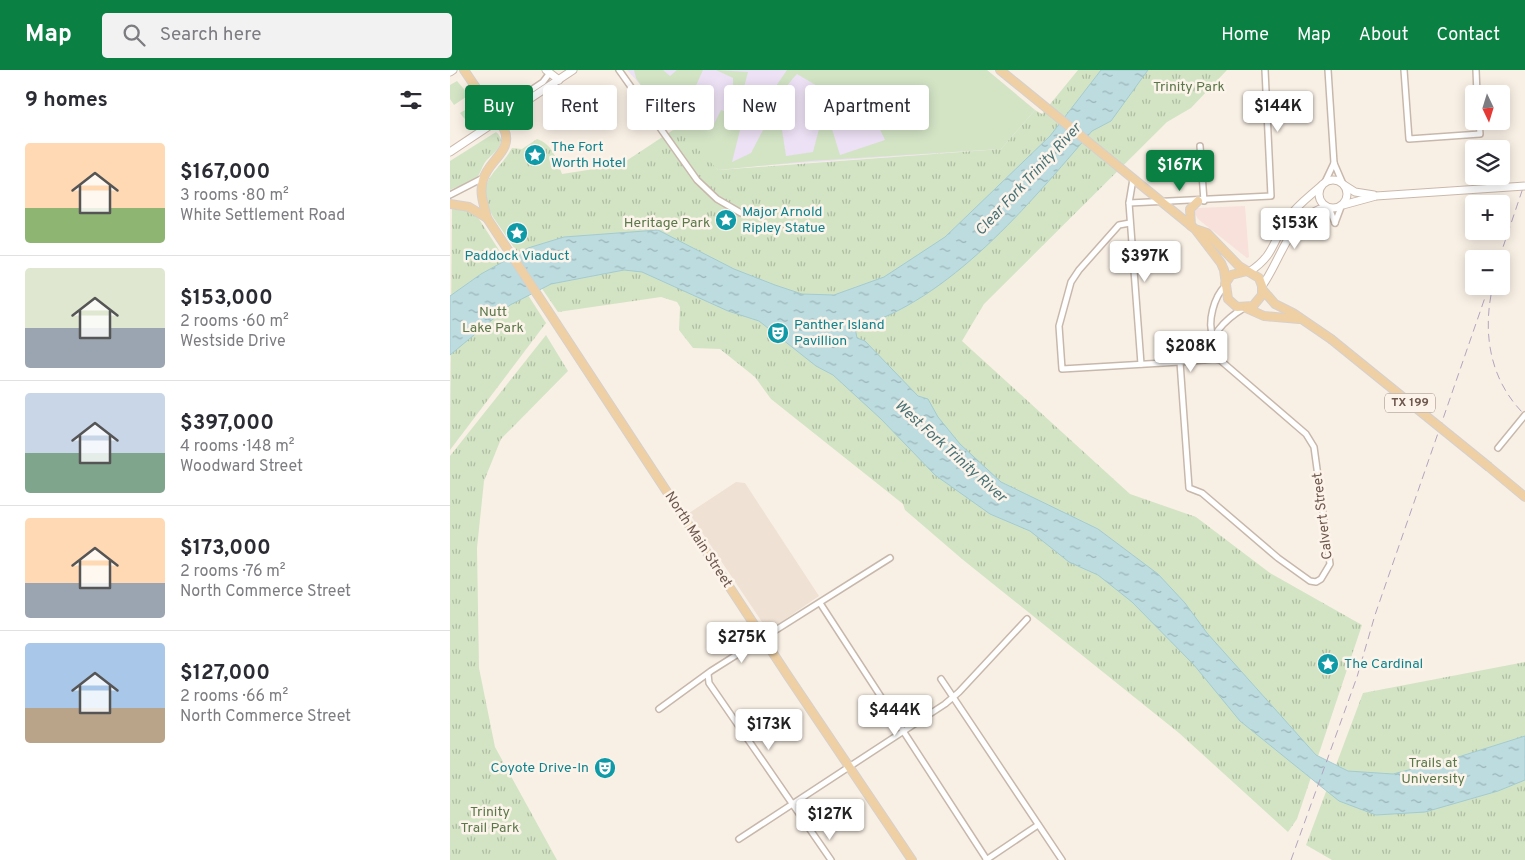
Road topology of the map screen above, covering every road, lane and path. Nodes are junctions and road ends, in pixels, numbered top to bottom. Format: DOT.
graph roads {
  1 [pos="464,70"];
  2 [pos="573,70"];
  3 [pos="619,70"];
  4 [pos="1000,70"];
  5 [pos="1265,70"];
  6 [pos="1328,70"];
  7 [pos="1404,70"];
  8 [pos="1476,70"];
  9 [pos="548,72"];
  10 [pos="559,80"];
  11 [pos="474,85"];
  12 [pos="1477,85"];
  13 [pos="533,89"];
  14 [pos="533,96"];
  15 [pos="480,130"];
  16 [pos="505,130"];
  17 [pos="1480,130"];
  18 [pos="1200,146"];
  19 [pos="450,152"];
  20 [pos="1334,163"];
  21 [pos="483,178"];
  22 [pos="1134,179"];
  23 [pos="1324,184"];
  24 [pos="1344,184"];
  25 [pos="1525,186"];
  26 [pos="450,195"];
  27 [pos="1376,196"];
  28 [pos="1201,201"];
  29 [pos="1162,202"];
  30 [pos="1129,203"];
  31 [pos="450,204"];
  32 [pos="1342,206"];
  33 [pos="1328,208"];
  34 [pos="741,213"];
  35 [pos="487,219"];
  36 [pos="1130,224"];
  37 [pos="1193,227"];
  38 [pos="1248,271"];
  39 [pos="1225,285"];
  40 [pos="1262,288"];
  41 [pos="1245,308"];
  42 [pos="1300,319"];
  43 [pos="1213,336"];
  44 [pos="1204,360"];
  45 [pos="1180,362"];
  46 [pos="1141,364"];
  47 [pos="1525,415"];
  48 [pos="1498,448"];
  49 [pos="1525,497"];
  50 [pos="890,558"];
  51 [pos="820,603"];
  52 [pos="1027,619"];
  53 [pos="763,639"];
  54 [pos="708,674"];
  55 [pos="941,679"];
  56 [pos="953,697"];
  57 [pos="659,709"];
  58 [pos="903,731"];
  59 [pos="849,768"];
  60 [pos="793,804"];
  61 [pos="1038,825"];
  62 [pos="739,839"];
  63 [pos="831,860"];
  64 [pos="912,860"];
  65 [pos="986,860"];
  66 [pos="1062,860"];
  1 -- 11 [label="main road"];
  2 -- 10 [label="main road"];
  3 -- 34 [label="street"];
  4 -- 22 [label="main road"];
  5 -- 28 [label="street"];
  6 -- 20 [label="street"];
  7 -- 17 [label="street"];
  8 -- 12 [label="street"];
  9 -- 10 [label="main road"];
  9 -- 13 [label="street"];
  10 -- 14 [label="main road"];
  15 -- 19 [label="main road"];
  16 -- 21 [label="main road"];
  18 -- 28 [label="street"];
  20 -- 23 [label="street"];
  20 -- 24 [label="street"];
  21 -- 26 [label="street"];
  21 -- 35 [label="main road"];
  22 -- 29 [label="main road"];
  22 -- 30 [label="street"];
  23 -- 24 [label="main road"];
  23 -- 33 [label="main road"];
  23 -- 38 [label="main road"];
  24 -- 27 [label="main road"];
  24 -- 32 [label="main road"];
  25 -- 27 [label="main road, bridge"];
  27 -- 32 [label="main road"];
  28 -- 29 [label="street"];
  28 -- 37 [label="main road"];
  29 -- 30 [label="street"];
  29 -- 37 [label="main road"];
  30 -- 36 [label="street"];
  31 -- 35 [label="main road"];
  32 -- 33 [label="main road"];
  32 -- 33 [label="street"];
  33 -- 40 [label="main road"];
  35 -- 53 [label="main road, North Main Street"];
  36 -- 46 [label="street"];
  36 -- 46 [label="street, Calvert Street"];
  37 -- 38 [label="main road"];
  37 -- 39 [label="main road"];
  38 -- 39 [label="main road"];
  38 -- 40 [label="main road"];
  39 -- 41 [label="main road"];
  39 -- 43 [label="street"];
  40 -- 41 [label="main road"];
  40 -- 42 [label="main road"];
  41 -- 42 [label="main road"];
  41 -- 43 [label="street"];
  42 -- 49 [label="main road, TX 199, bridge"];
  43 -- 44 [label="street"];
  44 -- 45 [label="street, Calvert Street"];
  44 -- 45 [label="street, Calvert Street"];
  45 -- 46 [label="street, Calvert Street"];
  47 -- 48 [label="street"];
  50 -- 51 [label="street"];
  51 -- 53 [label="street"];
  51 -- 58 [label="street"];
  52 -- 56 [label="street"];
  53 -- 54 [label="street"];
  53 -- 59 [label="main road, North Main Street"];
  54 -- 57 [label="street"];
  54 -- 60 [label="street"];
  55 -- 56 [label="street"];
  56 -- 58 [label="street"];
  56 -- 61 [label="street"];
  58 -- 59 [label="street"];
  58 -- 65 [label="street"];
  59 -- 60 [label="street"];
  59 -- 64 [label="main road, North Main Street"];
  60 -- 62 [label="street"];
  60 -- 63 [label="street"];
  61 -- 65 [label="street"];
  61 -- 66 [label="street"];
}
